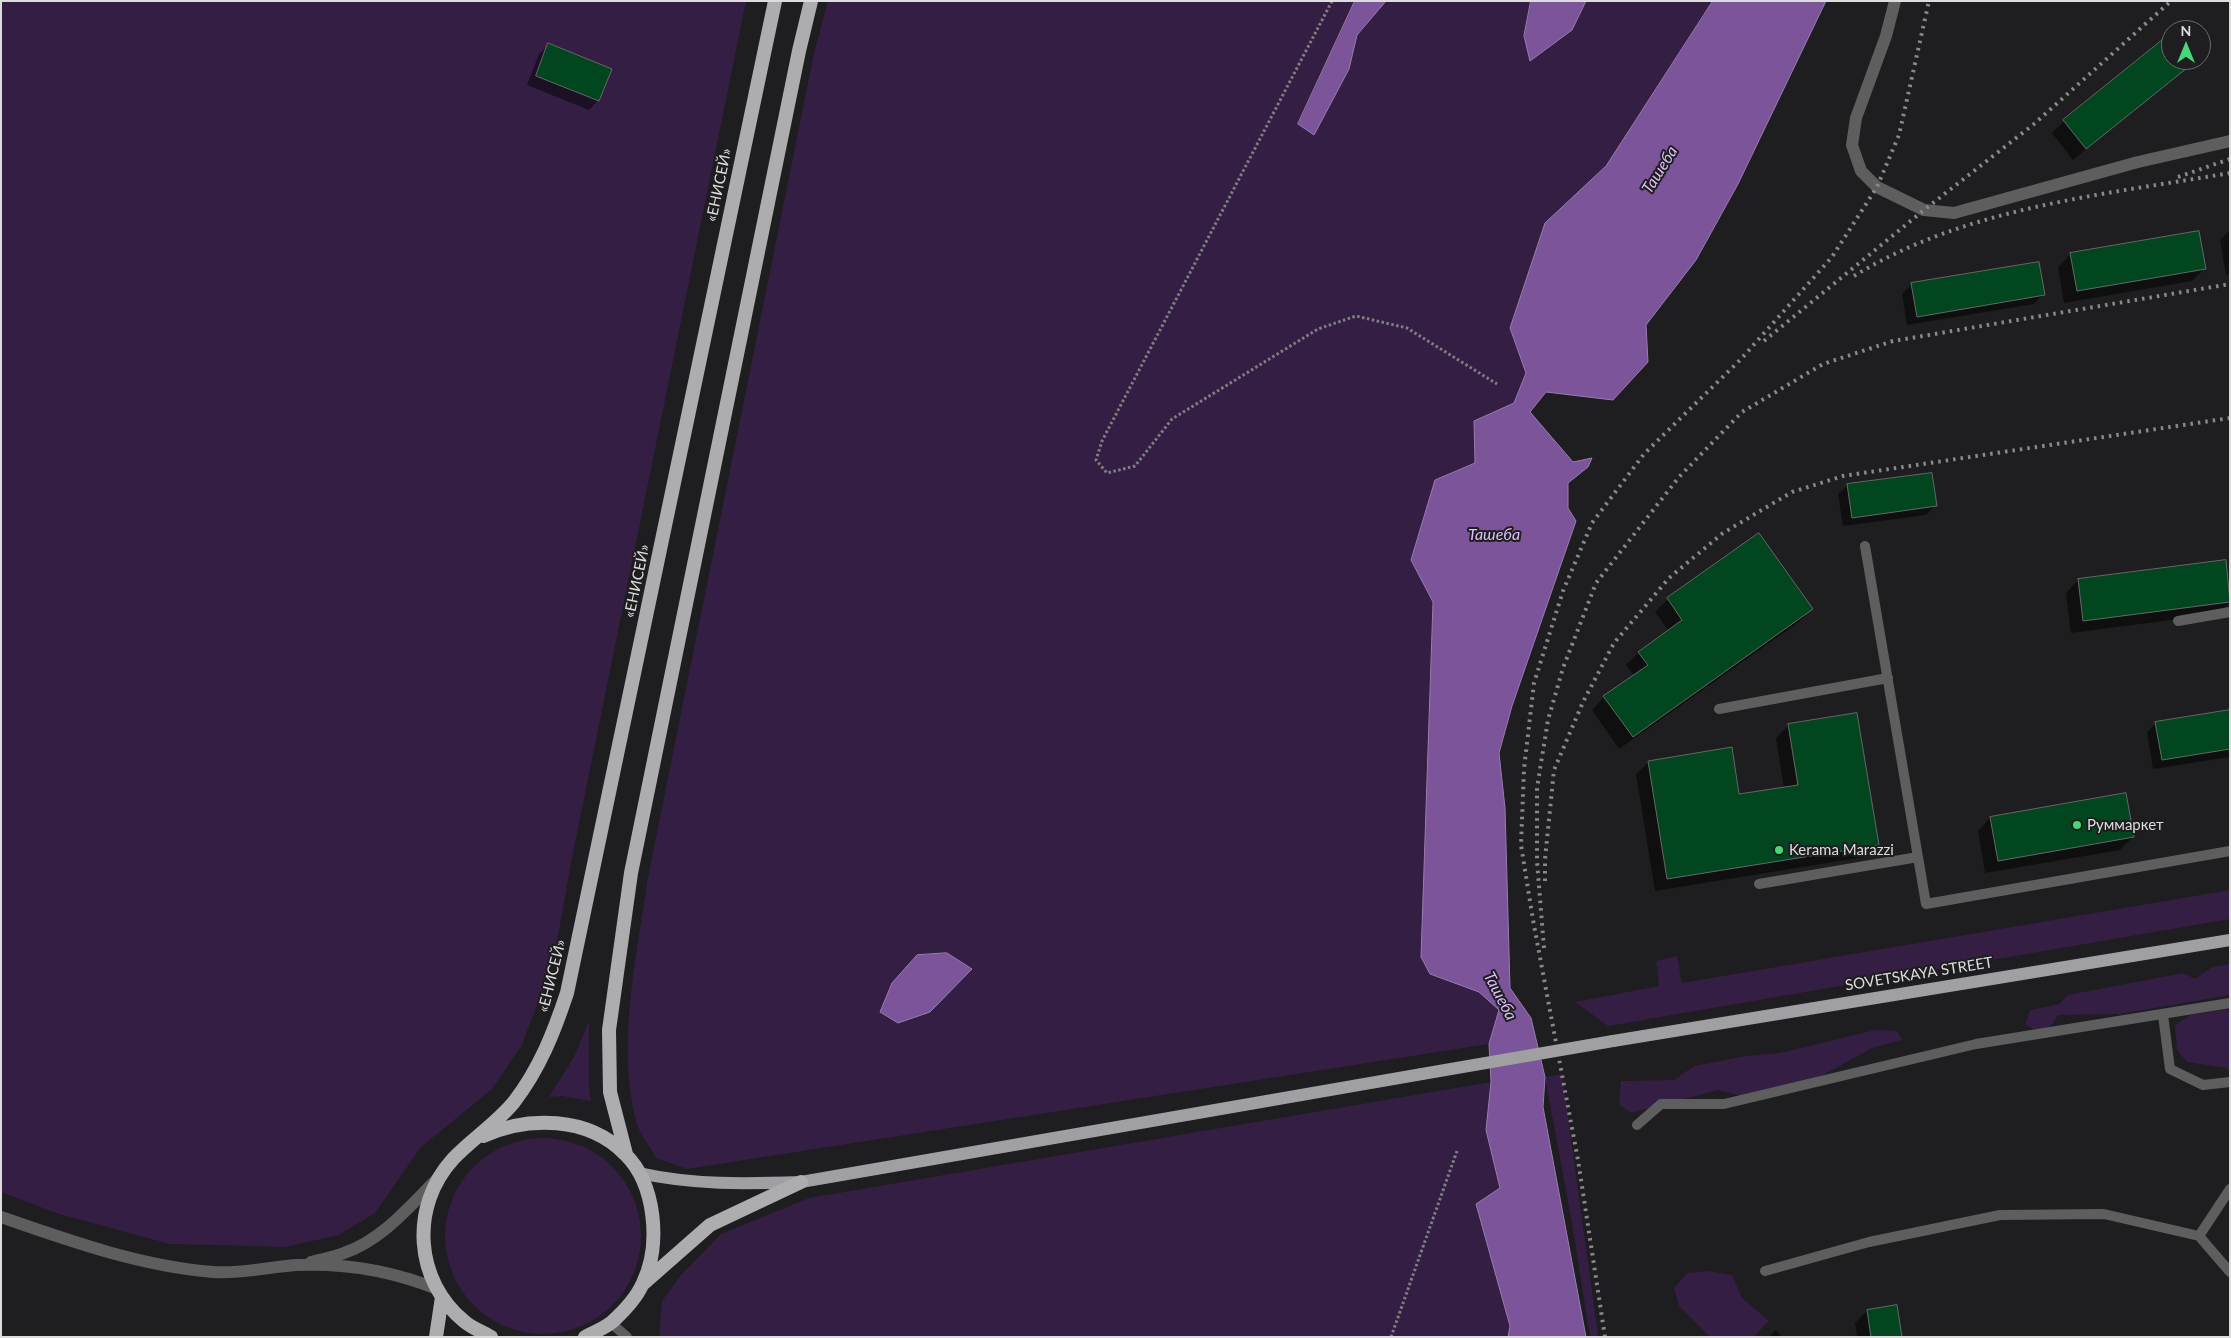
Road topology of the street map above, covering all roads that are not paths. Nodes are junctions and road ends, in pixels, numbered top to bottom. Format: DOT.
graph roads {
  1 [pos="775,1"];
  2 [pos="812,1"];
  3 [pos="1895,1"];
  4 [pos="2230,141"];
  5 [pos="1866,546"];
  6 [pos="2230,612"];
  7 [pos="2178,621"];
  8 [pos="1888,678"];
  9 [pos="1719,709"];
  10 [pos="2230,851"];
  11 [pos="1918,857"];
  12 [pos="1758,884"];
  13 [pos="2230,940"];
  14 [pos="2230,1003"];
  15 [pos="2163,1015"];
  16 [pos="2230,1082"];
  17 [pos="1637,1125"];
  18 [pos="473,1141"];
  19 [pos="626,1154"];
  20 [pos="639,1174"];
  21 [pos="438,1179"];
  22 [pos="801,1182"];
  23 [pos="2230,1188"];
  24 [pos="1,1217"];
  25 [pos="2199,1236"];
  26 [pos="298,1265"];
  27 [pos="1765,1271"];
  28 [pos="2230,1272"];
  29 [pos="643,1284"];
  30 [pos="439,1293"];
  31 [pos="611,1323"];
  32 [pos="436,1337"];
  33 [pos="491,1337"];
  34 [pos="585,1337"];
  35 [pos="627,1337"];
  1 -- 18 [label="highway, «ЕНИСЕЙ»"];
  2 -- 19 [label="highway, «ЕНИСЕЙ»"];
  3 -- 4 [label="street"];
  5 -- 8 [label="lane"];
  6 -- 7 [label="lane"];
  8 -- 9 [label="lane"];
  8 -- 11 [label="lane"];
  10 -- 11 [label="lane"];
  11 -- 12 [label="lane"];
  13 -- 22 [label="main road, SOVETSKAYA STREET, bridge"];
  14 -- 15 [label="lane"];
  15 -- 16 [label="lane"];
  15 -- 17 [label="lane"];
  18 -- 19 [label="highway, «ЕНИСЕЙ»"];
  18 -- 21 [label="highway, «ЕНИСЕЙ»"];
  19 -- 20 [label="highway, «ЕНИСЕЙ»"];
  20 -- 22 [label="main road, SOVETSKAYA STREET"];
  20 -- 29 [label="highway, «ЕНИСЕЙ»"];
  21 -- 26 [label="street"];
  21 -- 30 [label="highway, «ЕНИСЕЙ»"];
  22 -- 29 [label="highway"];
  23 -- 25 [label="lane"];
  24 -- 26 [label="street"];
  25 -- 27 [label="lane"];
  25 -- 28 [label="lane"];
  26 -- 30 [label="street"];
  29 -- 31 [label="highway, «ЕНИСЕЙ»"];
  30 -- 32 [label="highway"];
  30 -- 33 [label="highway, «ЕНИСЕЙ»"];
  31 -- 34 [label="highway, «ЕНИСЕЙ»"];
  31 -- 35 [label="lane"];
}
